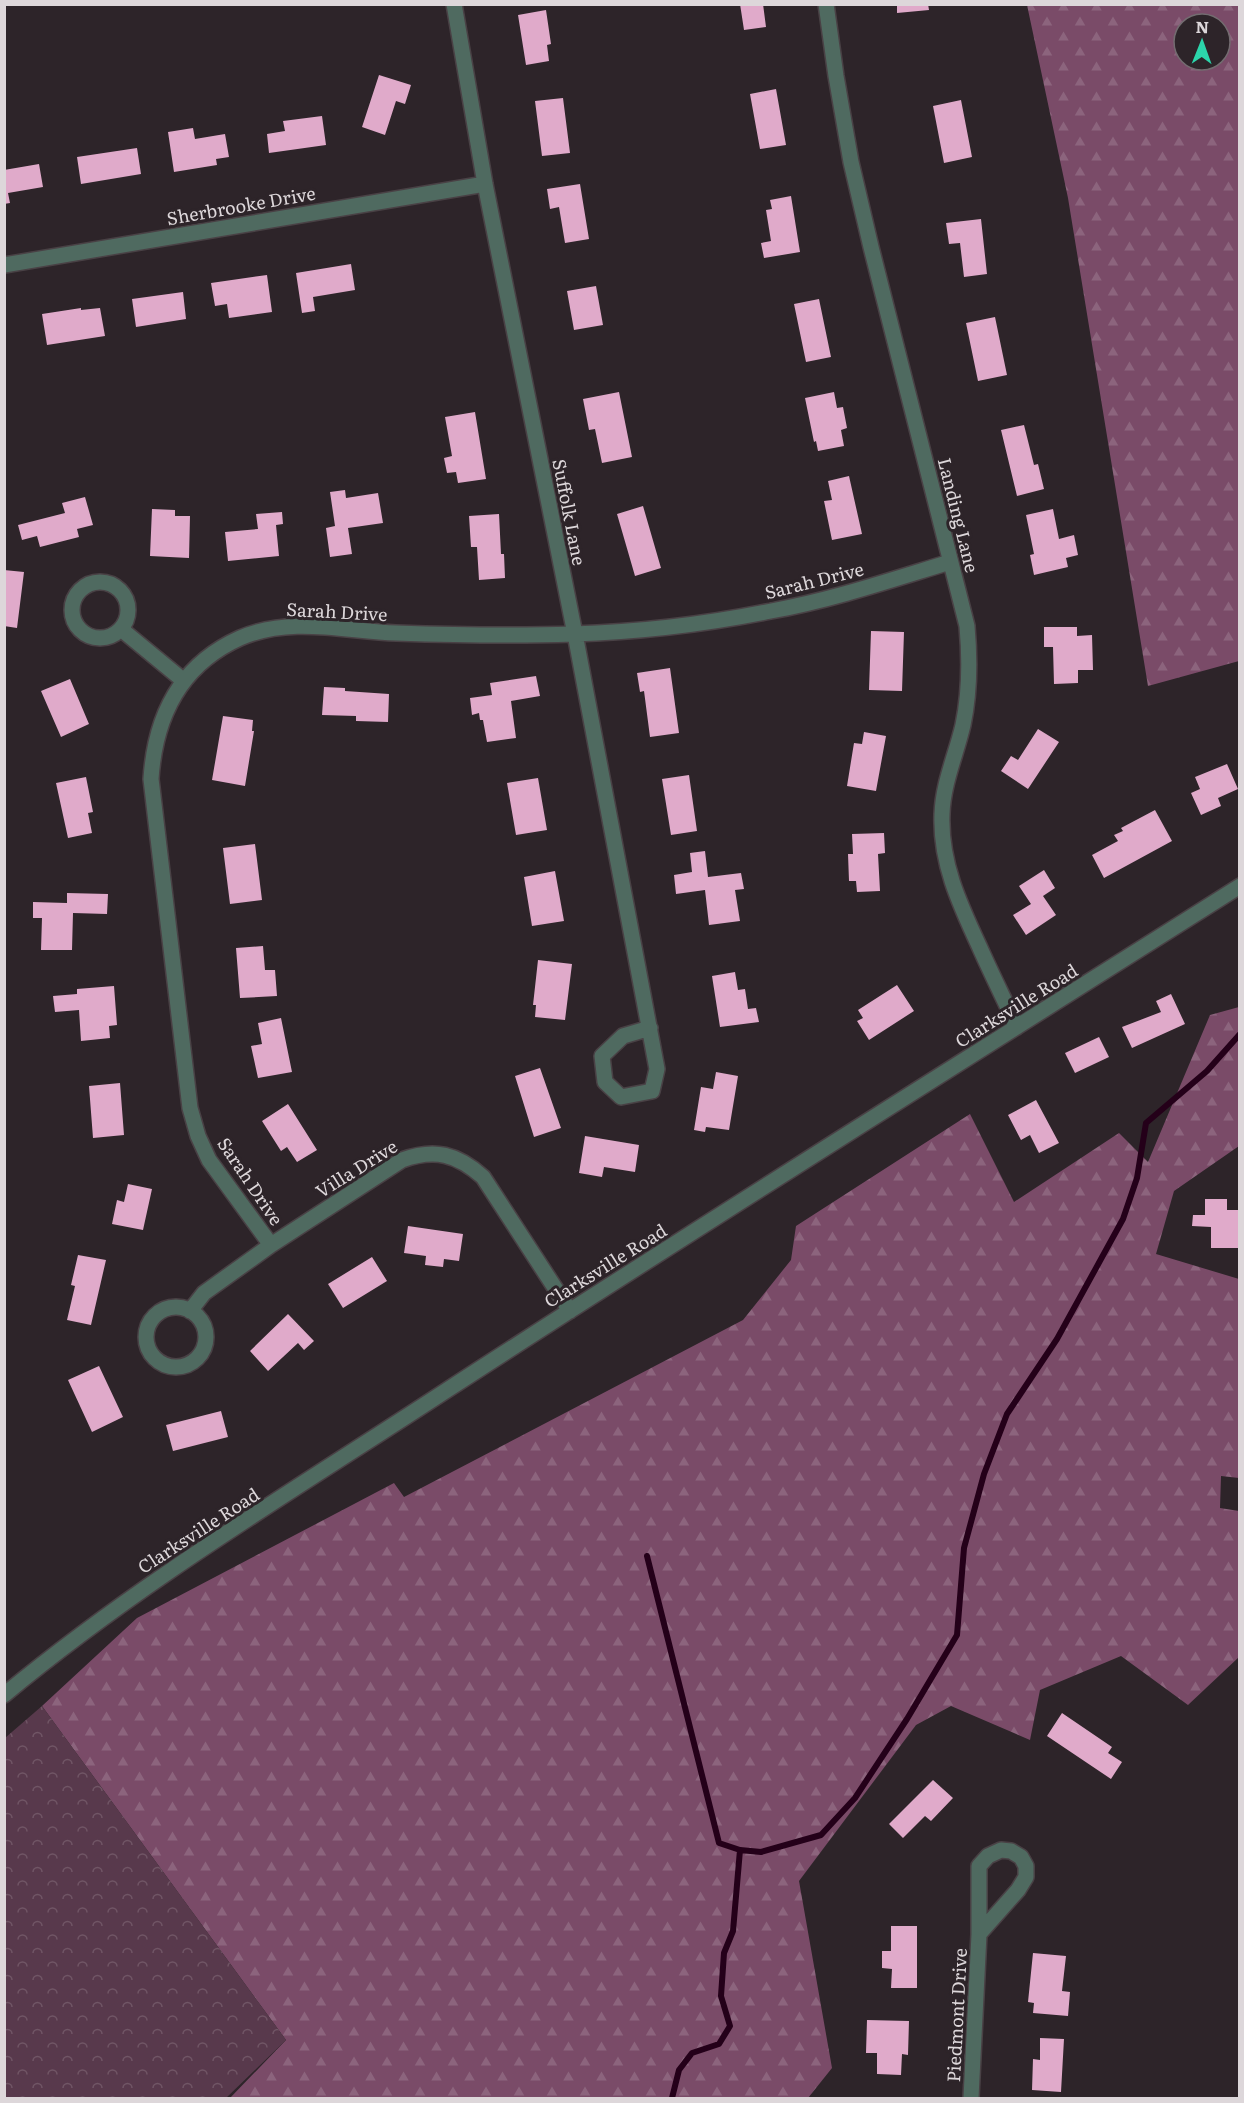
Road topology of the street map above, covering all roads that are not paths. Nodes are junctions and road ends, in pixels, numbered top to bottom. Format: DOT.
graph roads {
  1 [pos="454,4"];
  2 [pos="826,4"];
  3 [pos="484,184"];
  4 [pos="4,265"];
  5 [pos="951,562"];
  6 [pos="121,629"];
  7 [pos="575,634"];
  8 [pos="184,681"];
  9 [pos="1239,886"];
  10 [pos="1017,1027"];
  11 [pos="650,1028"];
  12 [pos="271,1245"];
  13 [pos="190,1311"];
  14 [pos="570,1311"];
  15 [pos="4,1695"];
  16 [pos="979,1934"];
  17 [pos="971,2098"];
  1 -- 3 [label="street, Suffolk Lane"];
  2 -- 5 [label="street, Landing Lane"];
  3 -- 4 [label="street, Sherbrooke Drive"];
  3 -- 7 [label="street, Suffolk Lane"];
  5 -- 7 [label="street, Sarah Drive"];
  5 -- 10 [label="street, Landing Lane"];
  6 -- 8 [label="street"];
  7 -- 8 [label="street, Sarah Drive"];
  7 -- 11 [label="street, Suffolk Lane"];
  8 -- 12 [label="street, Sarah Drive"];
  9 -- 10 [label="street, Clarksville Road"];
  10 -- 14 [label="street, Clarksville Road"];
  11 -- 11 [label="street, Suffolk Lane"];
  12 -- 13 [label="street, Villa Drive"];
  12 -- 14 [label="street, Villa Drive"];
  14 -- 15 [label="street, Clarksville Road"];
  16 -- 16 [label="street, Piedmont Drive"];
  16 -- 17 [label="street, Piedmont Drive"];
}
